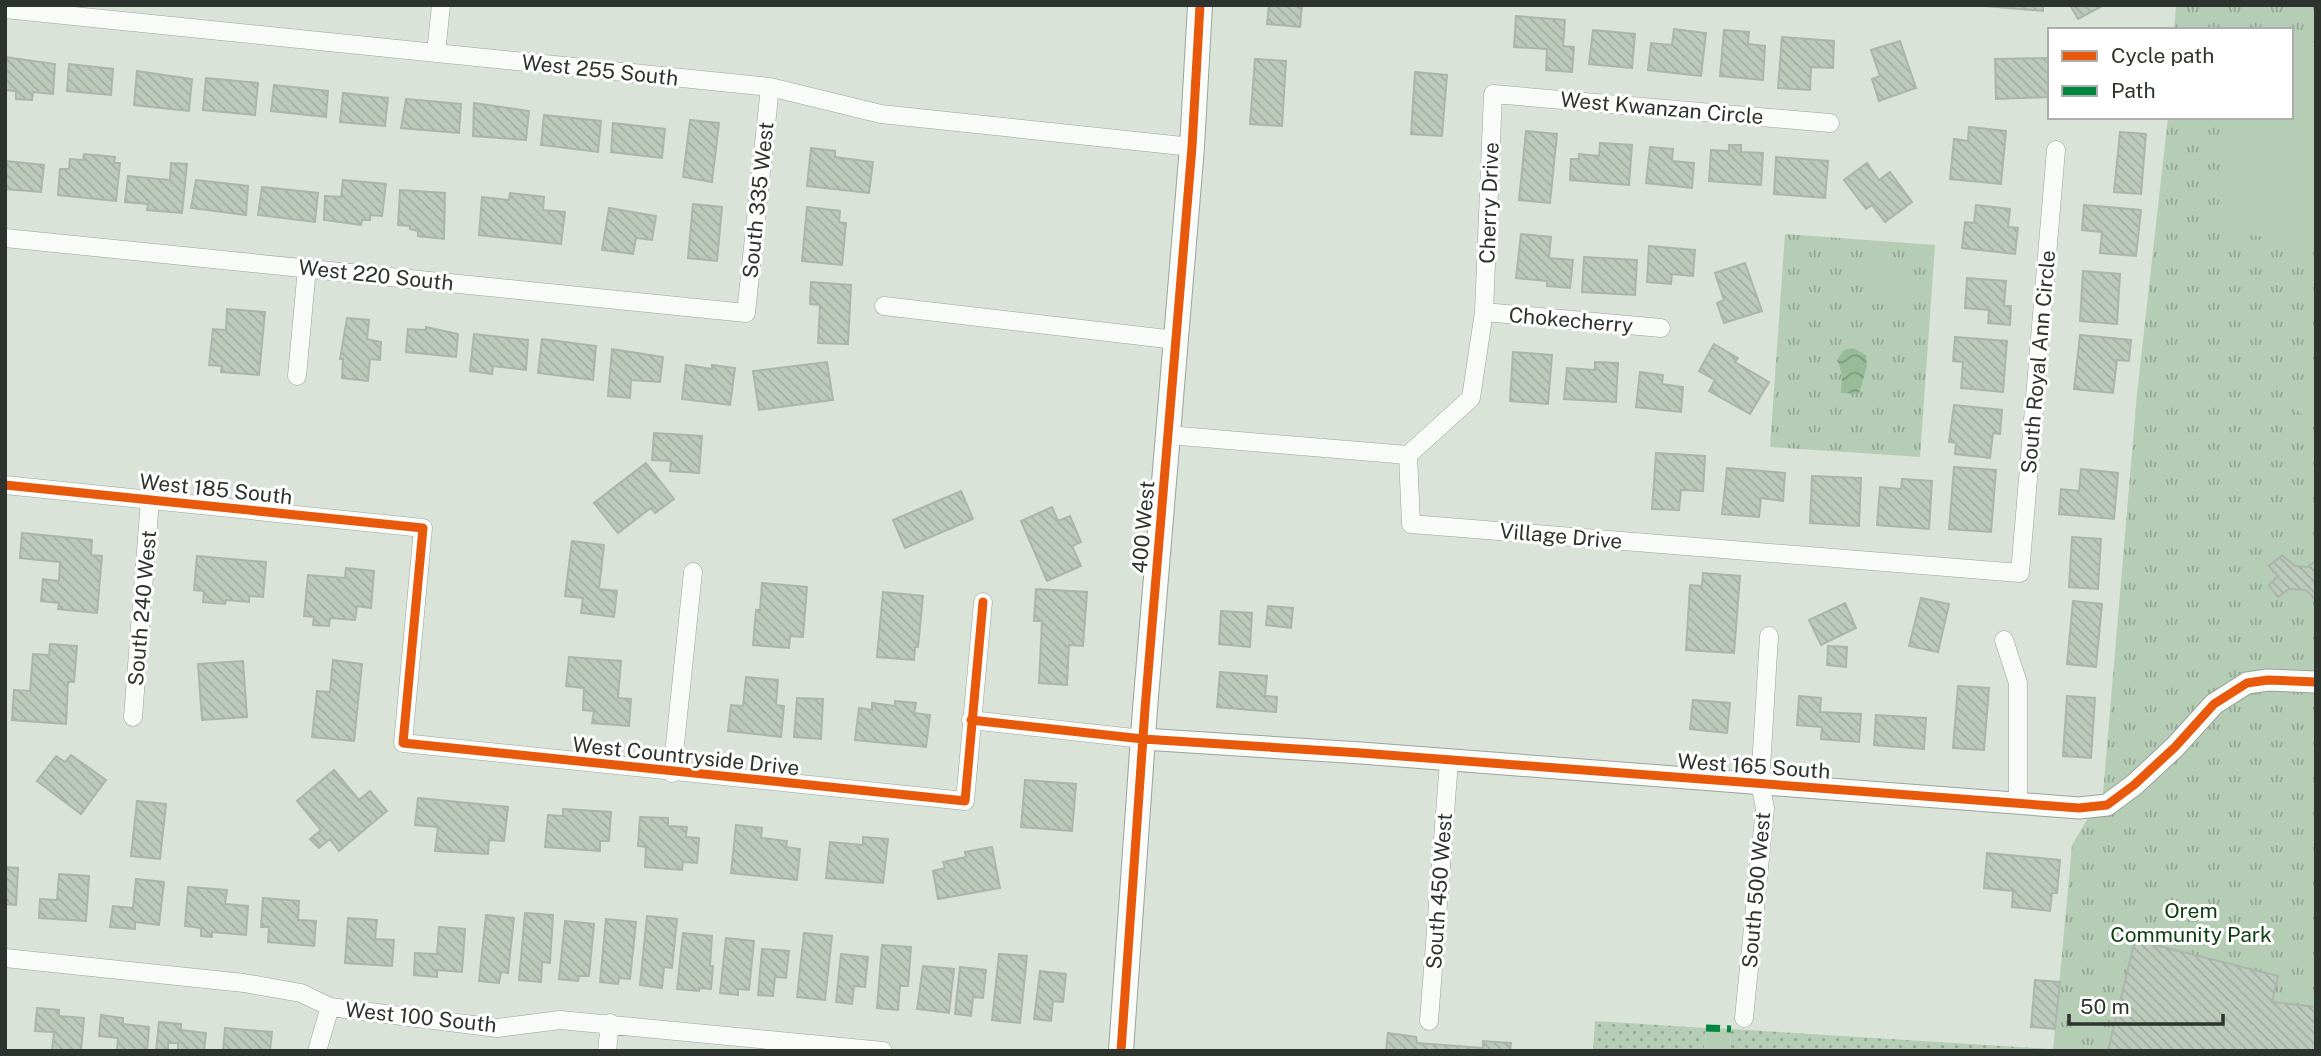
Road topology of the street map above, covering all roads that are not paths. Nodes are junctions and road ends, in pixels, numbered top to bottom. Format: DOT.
graph roads {
  1 [pos="441,5"];
  2 [pos="1200,5"];
  3 [pos="5,9"];
  4 [pos="436,53"];
  5 [pos="770,87"];
  6 [pos="1493,94"];
  7 [pos="1830,122"];
  8 [pos="1192,147"];
  9 [pos="2056,150"];
  10 [pos="5,239"];
  11 [pos="307,268"];
  12 [pos="884,306"];
  13 [pos="1484,312"];
  14 [pos="746,313"];
  15 [pos="1661,328"];
  16 [pos="1176,340"];
  17 [pos="297,376"];
  18 [pos="1168,435"];
  19 [pos="1408,455"];
  20 [pos="5,485"];
  21 [pos="150,499"];
  22 [pos="693,572"];
  23 [pos="2020,573"];
  24 [pos="983,602"];
  25 [pos="1769,636"];
  26 [pos="2004,640"];
  27 [pos="2316,682"];
  28 [pos="133,717"];
  29 [pos="971,720"];
  30 [pos="1143,739"];
  31 [pos="403,743"];
  32 [pos="1449,761"];
  33 [pos="672,773"];
  34 [pos="1760,784"];
  35 [pos="2018,802"];
  36 [pos="5,959"];
  37 [pos="330,1007"];
  38 [pos="1744,1018"];
  39 [pos="1429,1021"];
  40 [pos="610,1023"];
  41 [pos="860,1050"];
  42 [pos="317,1051"];
  43 [pos="607,1051"];
  44 [pos="883,1051"];
  45 [pos="1121,1051"];
  1 -- 4 [label="street"];
  2 -- 8 [label="main road, 400 West"];
  3 -- 4 [label="street, West 255 South"];
  4 -- 5 [label="street, West 255 South"];
  5 -- 8 [label="street, West 255 South"];
  5 -- 14 [label="street, South 335 West"];
  6 -- 7 [label="street, West Kwanzan Circle"];
  6 -- 13 [label="street, Cherry Drive"];
  8 -- 16 [label="main road, 400 West"];
  9 -- 23 [label="street, South Royal Ann Circle"];
  10 -- 11 [label="street, West 220 South"];
  11 -- 14 [label="street, West 220 South"];
  11 -- 17 [label="street"];
  12 -- 16 [label="street"];
  13 -- 15 [label="street, Chokecherry"];
  13 -- 19 [label="street, Chokecherry"];
  16 -- 18 [label="main road, 400 West"];
  18 -- 19 [label="street"];
  18 -- 30 [label="main road, 400 West"];
  19 -- 23 [label="street, Village Drive"];
  20 -- 21 [label="street, West 185 South"];
  21 -- 28 [label="street, South 240 West"];
  21 -- 31 [label="street, West 185 South"];
  22 -- 33 [label="street"];
  24 -- 29 [label="street"];
  25 -- 34 [label="street, South 500 West"];
  26 -- 35 [label="street"];
  27 -- 35 [label="street, West 165 South"];
  29 -- 30 [label="street"];
  29 -- 33 [label="street, West Countryside Drive"];
  30 -- 32 [label="street, West 165 South"];
  30 -- 45 [label="main road, 400 West"];
  31 -- 33 [label="street, West Countryside Drive"];
  32 -- 34 [label="street, West 165 South"];
  32 -- 39 [label="street, South 450 West"];
  34 -- 35 [label="street, West 165 South"];
  34 -- 38 [label="street, South 500 West"];
  36 -- 37 [label="street, West 100 South"];
  37 -- 40 [label="street, West 100 South"];
  37 -- 42 [label="street"];
  40 -- 41 [label="street, West 100 South"];
  40 -- 43 [label="street"];
  41 -- 44 [label="street, West 100 South"];
}
